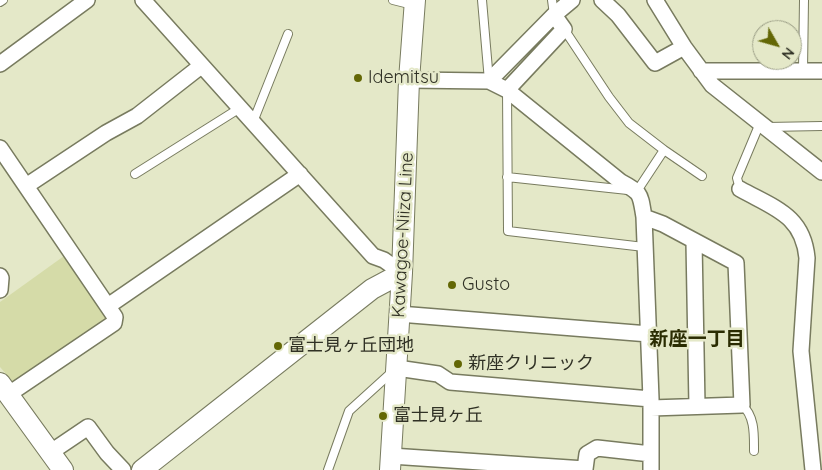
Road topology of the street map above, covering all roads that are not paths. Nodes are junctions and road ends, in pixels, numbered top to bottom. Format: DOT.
graph roads {
  1 [pos="87,0"];
  2 [pos="143,0"];
  3 [pos="393,0"];
  4 [pos="482,0"];
  5 [pos="572,0"];
  6 [pos="602,0"];
  7 [pos="655,0"];
  8 [pos="804,0"];
  9 [pos="415,3"];
  10 [pos="553,7"];
  11 [pos="616,7"];
  12 [pos="564,29"];
  13 [pos="288,34"];
  14 [pos="684,46"];
  15 [pos="0,64"];
  16 [pos="201,66"];
  17 [pos="803,70"];
  18 [pos="701,71"];
  19 [pos="822,71"];
  20 [pos="409,80"];
  21 [pos="488,81"];
  22 [pos="507,90"];
  23 [pos="240,108"];
  24 [pos="253,122"];
  25 [pos="763,125"];
  26 [pos="822,126"];
  27 [pos="0,148"];
  28 [pos="664,150"];
  29 [pos="822,172"];
  30 [pos="135,174"];
  31 [pos="300,174"];
  32 [pos="702,176"];
  33 [pos="507,177"];
  34 [pos="26,186"];
  35 [pos="740,189"];
  36 [pos="637,191"];
  37 [pos="644,217"];
  38 [pos="694,242"];
  39 [pos="644,247"];
  40 [pos="402,273"];
  41 [pos="0,276"];
  42 [pos="0,290"];
  43 [pos="108,306"];
  44 [pos="399,314"];
  45 [pos="649,334"];
  46 [pos="397,368"];
  47 [pos="4,388"];
  48 [pos="651,404"];
  49 [pos="742,405"];
  50 [pos="697,406"];
  51 [pos="754,451"];
  52 [pos="51,452"];
  53 [pos="652,454"];
  54 [pos="391,463"];
  55 [pos="63,470"];
  56 [pos="123,470"];
  57 [pos="142,470"];
  58 [pos="328,470"];
  59 [pos="651,470"];
  60 [pos="813,470"];
  1 -- 15 [label="street"];
  2 -- 16 [label="street"];
  3 -- 9 [label="lane"];
  4 -- 21 [label="lane"];
  5 -- 10 [label="street"];
  6 -- 11 [label="street"];
  7 -- 14 [label="street"];
  8 -- 17 [label="lane"];
  9 -- 20 [label="main road, Kawagoe-Niiza Line"];
  10 -- 12 [label="street"];
  10 -- 21 [label="street"];
  11 -- 14 [label="street"];
  12 -- 22 [label="street"];
  12 -- 28 [label="lane"];
  13 -- 24 [label="lane"];
  14 -- 18 [label="street"];
  16 -- 23 [label="street"];
  16 -- 34 [label="street"];
  17 -- 18 [label="street"];
  17 -- 19 [label="street"];
  18 -- 25 [label="street"];
  20 -- 21 [label="street"];
  20 -- 40 [label="main road, Kawagoe-Niiza Line"];
  21 -- 22 [label="street"];
  22 -- 33 [label="lane"];
  22 -- 36 [label="street"];
  23 -- 24 [label="street"];
  23 -- 30 [label="lane"];
  24 -- 31 [label="street"];
  25 -- 26 [label="lane"];
  25 -- 29 [label="street"];
  25 -- 35 [label="lane"];
  27 -- 34 [label="street"];
  28 -- 32 [label="lane"];
  28 -- 36 [label="lane"];
  31 -- 40 [label="street"];
  31 -- 43 [label="street"];
  33 -- 36 [label="lane"];
  33 -- 39 [label="lane"];
  34 -- 43 [label="street"];
  35 -- 60 [label="street"];
  36 -- 37 [label="street"];
  37 -- 38 [label="street"];
  37 -- 39 [label="street"];
  38 -- 49 [label="street"];
  38 -- 50 [label="street"];
  39 -- 45 [label="street"];
  40 -- 44 [label="main road, Kawagoe-Niiza Line"];
  40 -- 57 [label="main road"];
  41 -- 42 [label="street"];
  43 -- 47 [label="street"];
  44 -- 45 [label="street"];
  44 -- 46 [label="main road, Kawagoe-Niiza Line"];
  45 -- 48 [label="street"];
  46 -- 48 [label="street"];
  46 -- 54 [label="main road, Kawagoe-Niiza Line"];
  46 -- 58 [label="lane"];
  47 -- 52 [label="main road"];
  48 -- 50 [label="street"];
  48 -- 53 [label="street"];
  49 -- 50 [label="street"];
  49 -- 51 [label="lane"];
  52 -- 55 [label="main road"];
  52 -- 56 [label="street"];
  53 -- 54 [label="street"];
  53 -- 59 [label="street"];
}
